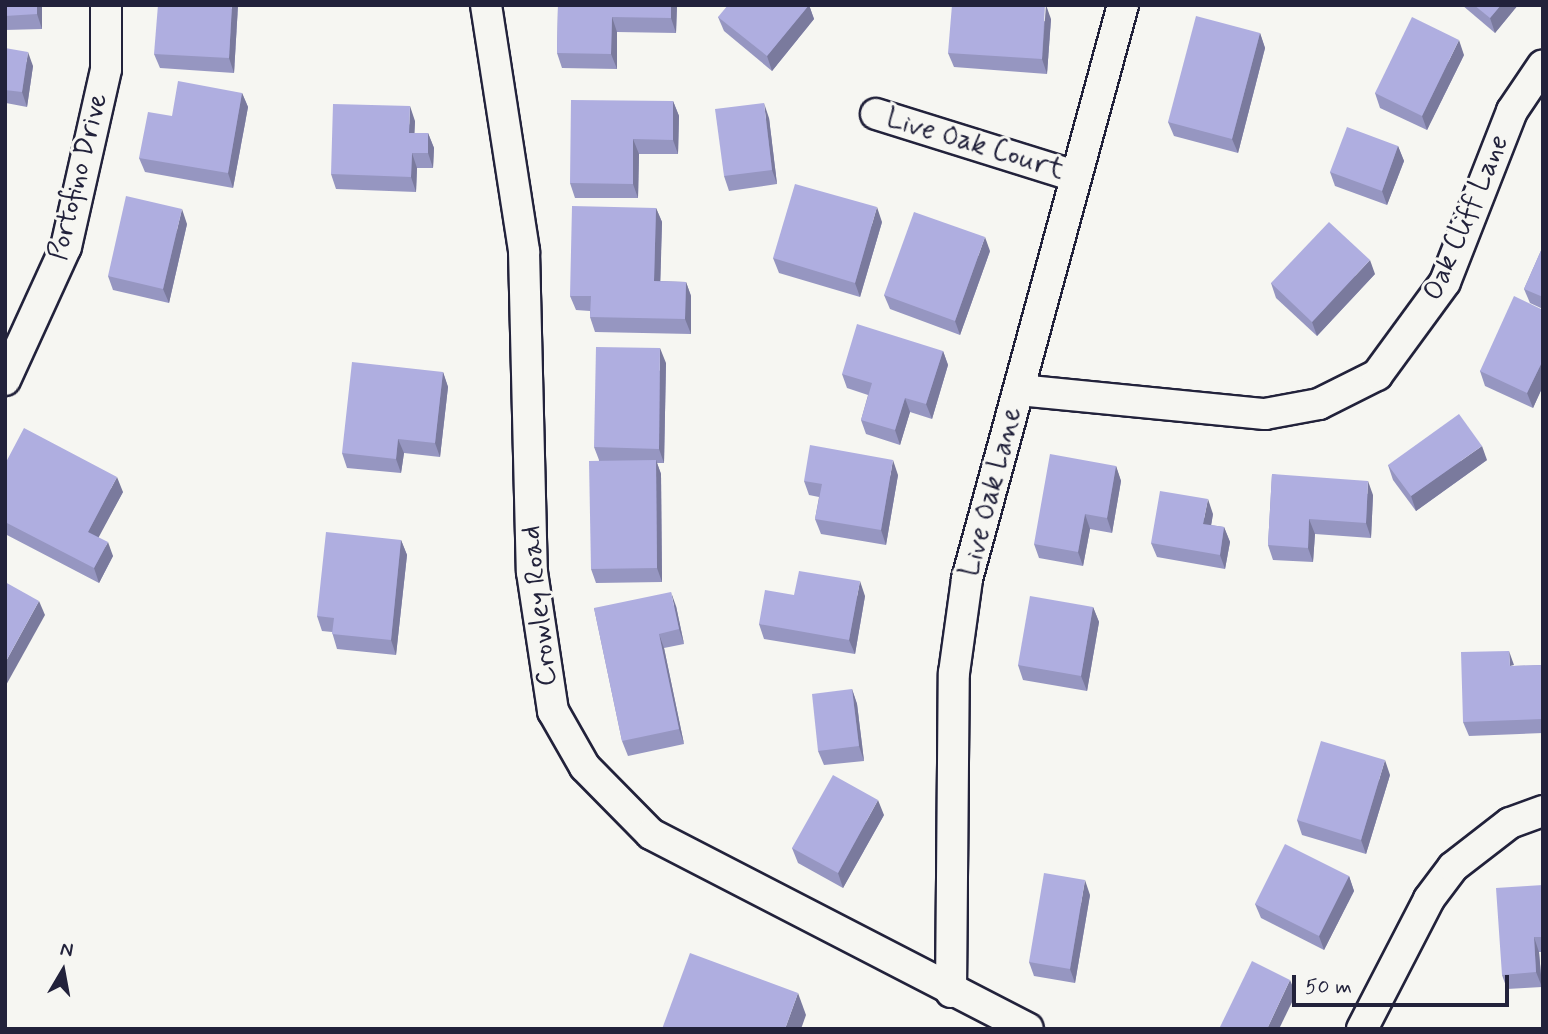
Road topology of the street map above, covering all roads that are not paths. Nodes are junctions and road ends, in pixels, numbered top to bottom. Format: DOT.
graph roads {
  1 [pos="106,5"];
  2 [pos="486,5"];
  3 [pos="1124,5"];
  4 [pos="1543,65"];
  5 [pos="876,114"];
  6 [pos="1075,176"];
  7 [pos="5,380"];
  8 [pos="1019,390"];
  9 [pos="1543,811"];
  10 [pos="951,992"];
  11 [pos="1028,1029"];
  12 [pos="1362,1029"];
  1 -- 7 [label="street, Portofino Drive"];
  2 -- 10 [label="street, Crowley Road"];
  3 -- 6 [label="street, Live Oak Lane"];
  4 -- 8 [label="street, Oak Cliff Lane"];
  5 -- 6 [label="street, Live Oak Court"];
  6 -- 8 [label="street, Live Oak Lane"];
  8 -- 10 [label="street, Live Oak Lane"];
  9 -- 12 [label="street"];
  10 -- 11 [label="street, Crowley Road"];
}
